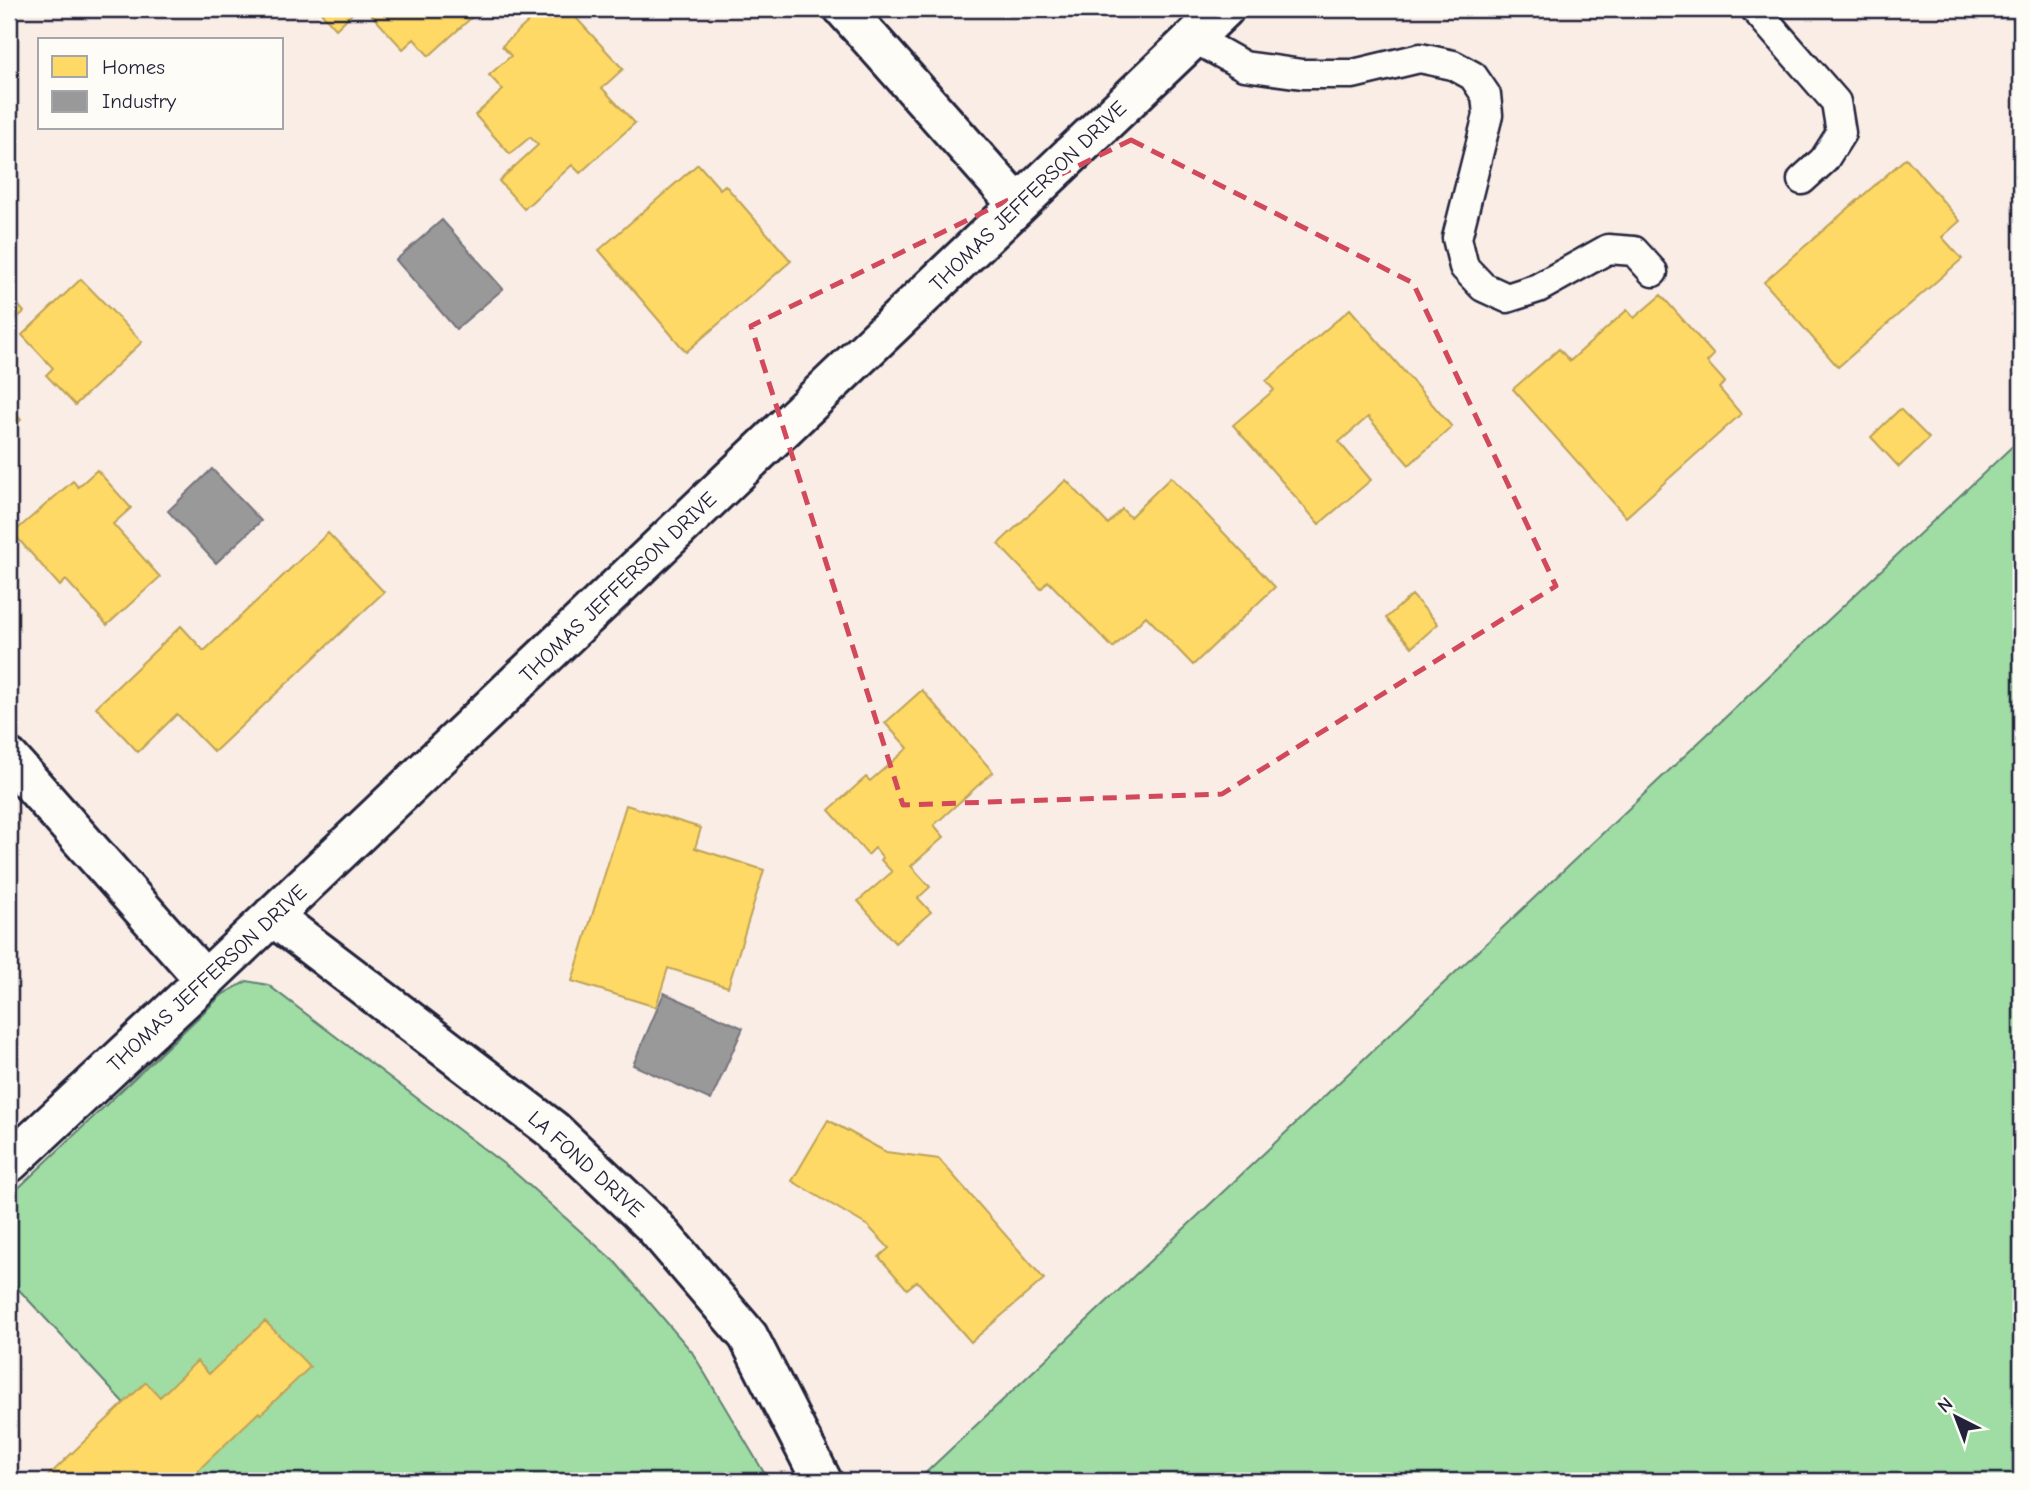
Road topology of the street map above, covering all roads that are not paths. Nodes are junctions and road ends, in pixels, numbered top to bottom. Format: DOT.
graph roads {
  1 [pos="844,9"];
  2 [pos="1224,9"];
  3 [pos="1755,9"];
  4 [pos="1194,38"];
  5 [pos="1802,180"];
  6 [pos="1018,205"];
  7 [pos="1653,272"];
  8 [pos="9,758"];
  9 [pos="272,916"];
  10 [pos="205,981"];
  11 [pos="9,1163"];
  12 [pos="822,1481"];
  1 -- 6 [label="street"];
  2 -- 4 [label="street, THOMAS JEFFERSON DRIVE"];
  3 -- 5 [label="lane"];
  4 -- 6 [label="street, THOMAS JEFFERSON DRIVE"];
  4 -- 7 [label="lane"];
  6 -- 9 [label="street, THOMAS JEFFERSON DRIVE"];
  8 -- 10 [label="street"];
  9 -- 10 [label="street, THOMAS JEFFERSON DRIVE"];
  9 -- 12 [label="street, LA FOND DRIVE"];
  10 -- 11 [label="street, THOMAS JEFFERSON DRIVE"];
}
